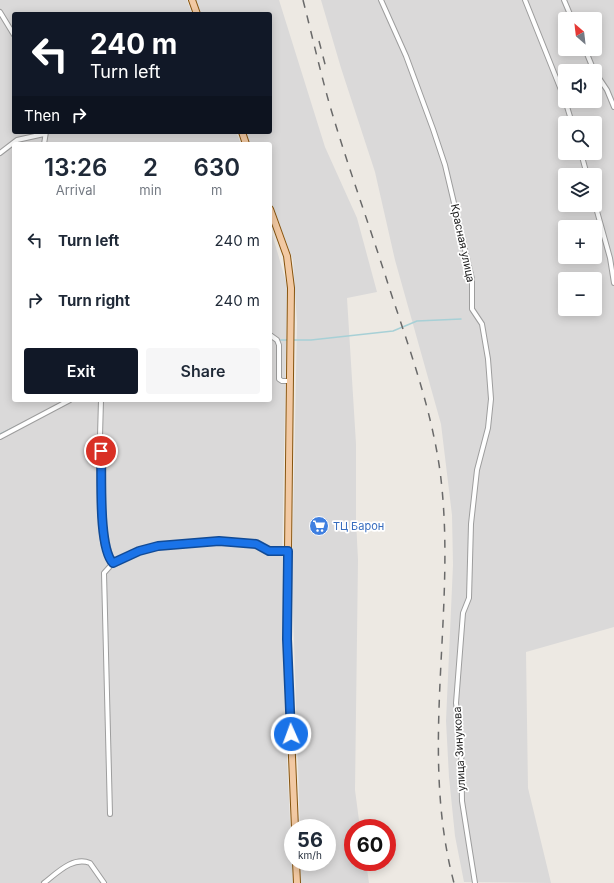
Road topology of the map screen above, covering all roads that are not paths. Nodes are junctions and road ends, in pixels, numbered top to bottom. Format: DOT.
graph roads {
  1 [pos="192,0"];
  2 [pos="381,0"];
  3 [pos="525,0"];
  4 [pos="564,0"];
  5 [pos="0,12"];
  6 [pos="196,12"];
  7 [pos="569,12"];
  8 [pos="12,32"];
  9 [pos="602,82"];
  10 [pos="614,107"];
  11 [pos="570,116"];
  12 [pos="41,134"];
  13 [pos="14,142"];
  14 [pos="12,144"];
  15 [pos="0,153"];
  16 [pos="597,212"];
  17 [pos="272,215"];
  18 [pos="614,283"];
  19 [pos="272,336"];
  20 [pos="290,381"];
  21 [pos="66,402"];
  22 [pos="101,402"];
  23 [pos="0,437"];
  24 [pos="288,551"];
  25 [pos="113,563"];
  26 [pos="463,613"];
  27 [pos="110,814"];
  28 [pos="295,819"];
  29 [pos="296,871"];
  30 [pos="44,883"];
  31 [pos="104,883"];
  32 [pos="297,883"];
  33 [pos="475,883"];
  1 -- 6 [label="main road"];
  2 -- 26 [label="street, Красная улица"];
  3 -- 11 [label="street"];
  4 -- 7 [label="street"];
  5 -- 8 [label="street"];
  9 -- 10 [label="street"];
  12 -- 13 [label="street"];
  14 -- 15 [label="street"];
  16 -- 18 [label="street"];
  17 -- 20 [label="main road"];
  19 -- 20 [label="street"];
  20 -- 24 [label="main road"];
  21 -- 23 [label="street"];
  22 -- 25 [label="street"];
  24 -- 25 [label="street"];
  24 -- 28 [label="main road"];
  25 -- 27 [label="street"];
  26 -- 33 [label="street, улица Зинукова"];
  29 -- 32 [label="main road"];
  30 -- 31 [label="street"];
}
